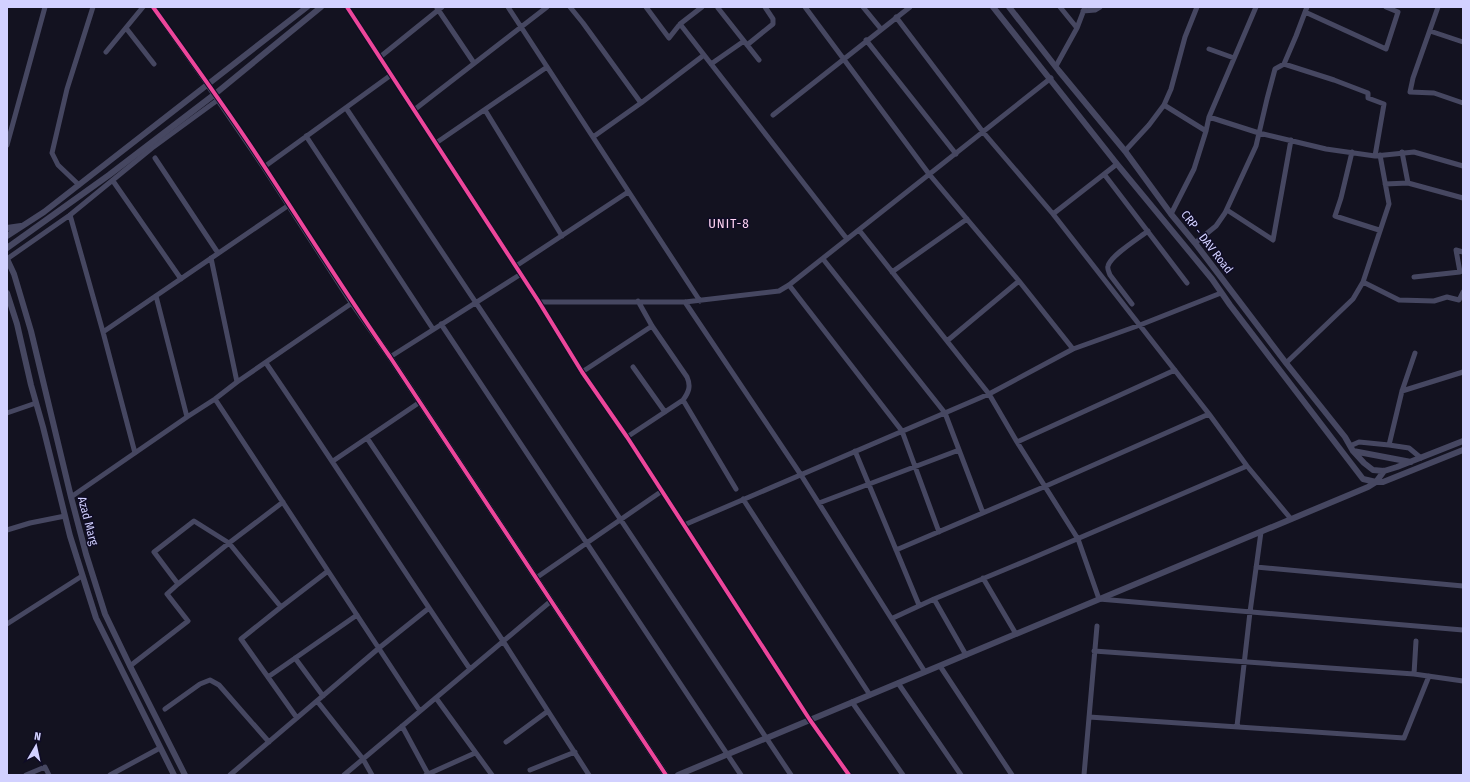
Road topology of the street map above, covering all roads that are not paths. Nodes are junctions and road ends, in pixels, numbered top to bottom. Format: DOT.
graph roads {
  1 [pos="45,7"];
  2 [pos="93,7"];
  3 [pos="143,7"];
  4 [pos="153,7"];
  5 [pos="307,7"];
  6 [pos="321,7"];
  7 [pos="347,7"];
  8 [pos="508,7"];
  9 [pos="547,7"];
  10 [pos="570,7"];
  11 [pos="646,7"];
  12 [pos="692,7"];
  13 [pos="702,7"];
  14 [pos="765,7"];
  15 [pos="805,7"];
  16 [pos="863,7"];
  17 [pos="910,7"];
  18 [pos="993,7"];
  19 [pos="1010,7"];
  20 [pos="1060,7"];
  21 [pos="1100,7"];
  22 [pos="1197,7"];
  23 [pos="1256,7"];
  24 [pos="1438,7"];
  25 [pos="439,8"];
  26 [pos="718,8"];
  27 [pos="1389,8"];
  28 [pos="1084,9"];
  29 [pos="1306,10"];
  30 [pos="695,12"];
  31 [pos="896,17"];
  32 [pos="680,24"];
  33 [pos="521,27"];
  34 [pos="126,28"];
  35 [pos="1077,28"];
  36 [pos="880,29"];
  37 [pos="1430,31"];
  38 [pos="866,40"];
  39 [pos="1463,42"];
  40 [pos="746,43"];
  41 [pos="1209,49"];
  42 [pos="106,52"];
  43 [pos="704,55"];
  44 [pos="380,57"];
  45 [pos="843,58"];
  46 [pos="1234,58"];
  47 [pos="759,60"];
  48 [pos="474,63"];
  49 [pos="154,64"];
  50 [pos="711,64"];
  51 [pos="1284,64"];
  52 [pos="1056,66"];
  53 [pos="547,67"];
  54 [pos="391,75"];
  55 [pos="1051,78"];
  56 [pos="208,85"];
  57 [pos="217,96"];
  58 [pos="641,103"];
  59 [pos="1463,103"];
  60 [pos="1164,105"];
  61 [pos="346,108"];
  62 [pos="414,110"];
  63 [pos="485,110"];
  64 [pos="773,114"];
  65 [pos="1209,117"];
  66 [pos="1098,118"];
  67 [pos="1087,126"];
  68 [pos="1206,131"];
  69 [pos="983,132"];
  70 [pos="1259,133"];
  71 [pos="306,136"];
  72 [pos="593,137"];
  73 [pos="1290,140"];
  74 [pos="436,143"];
  75 [pos="7,145"];
  76 [pos="1125,151"];
  77 [pos="1352,152"];
  78 [pos="1402,152"];
  79 [pos="956,154"];
  80 [pos="1378,155"];
  81 [pos="155,158"];
  82 [pos="1117,164"];
  83 [pos="1463,166"];
  84 [pos="264,167"];
  85 [pos="929,174"];
  86 [pos="1104,174"];
  87 [pos="112,181"];
  88 [pos="1408,183"];
  89 [pos="1385,184"];
  90 [pos="79,185"];
  91 [pos="628,192"];
  92 [pos="1463,198"];
  93 [pos="289,205"];
  94 [pos="1227,210"];
  95 [pos="1053,214"];
  96 [pos="1171,214"];
  97 [pos="70,216"];
  98 [pos="967,219"];
  99 [pos="25,225"];
  100 [pos="7,228"];
  101 [pos="859,230"];
  102 [pos="1379,230"];
  103 [pos="1148,231"];
  104 [pos="7,236"];
  105 [pos="562,236"];
  106 [pos="847,239"];
  107 [pos="1196,244"];
  108 [pos="7,248"];
  109 [pos="1463,252"];
  110 [pos="218,253"];
  111 [pos="211,258"];
  112 [pos="7,259"];
  113 [pos="823,259"];
  114 [pos="516,266"];
  115 [pos="892,272"];
  116 [pos="521,274"];
  117 [pos="1414,277"];
  118 [pos="181,279"];
  119 [pos="1019,281"];
  120 [pos="1363,282"];
  121 [pos="1187,283"];
  122 [pos="789,285"];
  123 [pos="1463,292"];
  124 [pos="7,293"];
  125 [pos="1221,293"];
  126 [pos="156,296"];
  127 [pos="638,301"];
  128 [pos="700,301"];
  129 [pos="539,302"];
  130 [pos="685,302"];
  131 [pos="352,303"];
  132 [pos="475,303"];
  133 [pos="1132,304"];
  134 [pos="441,324"];
  135 [pos="1140,325"];
  136 [pos="652,326"];
  137 [pos="433,329"];
  138 [pos="103,332"];
  139 [pos="947,341"];
  140 [pos="1073,349"];
  141 [pos="1415,353"];
  142 [pos="390,357"];
  143 [pos="266,363"];
  144 [pos="1286,363"];
  145 [pos="633,367"];
  146 [pos="1175,370"];
  147 [pos="582,372"];
  148 [pos="1463,372"];
  149 [pos="237,382"];
  150 [pos="1402,391"];
  151 [pos="989,394"];
  152 [pos="215,399"];
  153 [pos="683,400"];
  154 [pos="420,402"];
  155 [pos="36,403"];
  156 [pos="665,412"];
  157 [pos="7,413"];
  158 [pos="945,413"];
  159 [pos="1209,414"];
  160 [pos="186,417"];
  161 [pos="902,431"];
  162 [pos="627,437"];
  163 [pos="367,438"];
  164 [pos="1463,441"];
  165 [pos="1017,442"];
  166 [pos="1389,445"];
  167 [pos="1352,449"];
  168 [pos="959,450"];
  169 [pos="1463,450"];
  170 [pos="855,451"];
  171 [pos="135,453"];
  172 [pos="1421,458"];
  173 [pos="333,461"];
  174 [pos="1412,462"];
  175 [pos="1247,466"];
  176 [pos="915,467"];
  177 [pos="1384,471"];
  178 [pos="801,475"];
  179 [pos="1376,482"];
  180 [pos="869,484"];
  181 [pos="1046,486"];
  182 [pos="736,489"];
  183 [pos="662,490"];
  184 [pos="71,497"];
  185 [pos="743,499"];
  186 [pos="283,502"];
  187 [pos="819,503"];
  188 [pos="983,513"];
  189 [pos="65,516"];
  190 [pos="1291,519"];
  191 [pos="621,520"];
  192 [pos="684,525"];
  193 [pos="7,530"];
  194 [pos="939,532"];
  195 [pos="1261,532"];
  196 [pos="1078,539"];
  197 [pos="229,543"];
  198 [pos="586,543"];
  199 [pos="896,550"];
  200 [pos="1256,567"];
  201 [pos="328,571"];
  202 [pos="82,576"];
  203 [pos="536,578"];
  204 [pos="983,578"];
  205 [pos="178,584"];
  206 [pos="1463,586"];
  207 [pos="934,598"];
  208 [pos="1099,599"];
  209 [pos="551,601"];
  210 [pos="919,605"];
  211 [pos="281,607"];
  212 [pos="429,608"];
  213 [pos="1250,612"];
  214 [pos="357,615"];
  215 [pos="893,618"];
  216 [pos="7,624"];
  217 [pos="1097,626"];
  218 [pos="1463,630"];
  219 [pos="1016,634"];
  220 [pos="1416,640"];
  221 [pos="503,641"];
  222 [pos="379,648"];
  223 [pos="1094,651"];
  224 [pos="966,655"];
  225 [pos="295,658"];
  226 [pos="1244,662"];
  227 [pos="130,666"];
  228 [pos="940,666"];
  229 [pos="470,669"];
  230 [pos="925,672"];
  231 [pos="1414,674"];
  232 [pos="1429,676"];
  233 [pos="268,677"];
  234 [pos="1463,681"];
  235 [pos="898,683"];
  236 [pos="870,695"];
  237 [pos="322,696"];
  238 [pos="436,698"];
  239 [pos="317,701"];
  240 [pos="852,702"];
  241 [pos="165,709"];
  242 [pos="420,711"];
  243 [pos="548,711"];
  244 [pos="1089,717"];
  245 [pos="297,718"];
  246 [pos="810,720"];
  247 [pos="402,726"];
  248 [pos="1237,726"];
  249 [pos="766,738"];
  250 [pos="269,742"];
  251 [pos="506,742"];
  252 [pos="160,748"];
  253 [pos="575,752"];
  254 [pos="475,753"];
  255 [pos="727,755"];
  256 [pos="363,759"];
  257 [pos="530,770"];
  258 [pos="26,775"];
  259 [pos="49,775"];
  260 [pos="110,775"];
  261 [pos="174,775"];
  262 [pos="185,775"];
  263 [pos="230,775"];
  264 [pos="344,775"];
  265 [pos="372,775"];
  266 [pos="427,775"];
  267 [pos="492,775"];
  268 [pos="589,775"];
  269 [pos="666,775"];
  270 [pos="678,775"];
  271 [pos="741,775"];
  272 [pos="791,775"];
  273 [pos="849,775"];
  274 [pos="903,775"];
  275 [pos="961,775"];
  276 [pos="1012,775"];
  277 [pos="1084,775"];
  1 -- 75 [label="street"];
  2 -- 90 [label="street"];
  3 -- 34 [label="street"];
  4 -- 56 [label="street"];
  5 -- 56 [label="street"];
  6 -- 57 [label="street"];
  7 -- 44 [label="street"];
  8 -- 33 [label="street"];
  9 -- 33 [label="street"];
  10 -- 58 [label="street"];
  11 -- 32 [label="street"];
  12 -- 30 [label="street"];
  13 -- 30 [label="street"];
  14 -- 40 [label="street"];
  15 -- 45 [label="street"];
  16 -- 36 [label="street"];
  17 -- 31 [label="street"];
  18 -- 55 [label="street, CRP - DAV Road"];
  19 -- 52 [label="street, CRP - DAV Road"];
  20 -- 35 [label="street"];
  21 -- 28 [label="street"];
  22 -- 60 [label="street"];
  23 -- 46 [label="street"];
  24 -- 37 [label="street"];
  25 -- 44 [label="street"];
  25 -- 48 [label="street"];
  26 -- 40 [label="street"];
  27 -- 29 [label="street"];
  28 -- 35 [label="street"];
  29 -- 51 [label="street"];
  30 -- 32 [label="street"];
  31 -- 36 [label="street"];
  31 -- 69 [label="street"];
  32 -- 43 [label="street"];
  33 -- 48 [label="street"];
  33 -- 53 [label="street"];
  34 -- 42 [label="street"];
  34 -- 49 [label="street"];
  35 -- 52 [label="street"];
  36 -- 38 [label="street"];
  37 -- 39 [label="street"];
  37 -- 59 [label="street"];
  38 -- 45 [label="street"];
  38 -- 79 [label="street"];
  40 -- 47 [label="street"];
  40 -- 50 [label="street"];
  41 -- 46 [label="street"];
  43 -- 50 [label="street"];
  43 -- 58 [label="street"];
  44 -- 54 [label="street"];
  45 -- 64 [label="street"];
  45 -- 85 [label="street"];
  46 -- 65 [label="street"];
  48 -- 62 [label="street"];
  50 -- 106 [label="street"];
  51 -- 70 [label="street"];
  51 -- 80 [label="street"];
  52 -- 66 [label="street, CRP - DAV Road"];
  53 -- 63 [label="street"];
  53 -- 72 [label="street"];
  54 -- 61 [label="street"];
  54 -- 62 [label="street"];
  55 -- 67 [label="street, CRP - DAV Road"];
  55 -- 69 [label="street"];
  56 -- 57 [label="street"];
  56 -- 90 [label="street"];
  57 -- 84 [label="street"];
  57 -- 87 [label="street"];
  57 -- 108 [label="street"];
  58 -- 72 [label="street"];
  60 -- 68 [label="street"];
  60 -- 76 [label="street"];
  61 -- 71 [label="street"];
  61 -- 132 [label="street"];
  62 -- 74 [label="street"];
  63 -- 74 [label="street"];
  63 -- 105 [label="street"];
  65 -- 68 [label="street"];
  65 -- 70 [label="street"];
  66 -- 67 [label="street"];
  66 -- 76 [label="street, CRP - DAV Road"];
  67 -- 82 [label="street, CRP - DAV Road"];
  68 -- 96 [label="street"];
  69 -- 79 [label="street"];
  69 -- 95 [label="street"];
  70 -- 73 [label="street"];
  70 -- 94 [label="street"];
  71 -- 84 [label="street"];
  71 -- 137 [label="street"];
  72 -- 91 [label="street"];
  73 -- 77 [label="street"];
  73 -- 94 [label="street"];
  74 -- 114 [label="street"];
  76 -- 96 [label="street, CRP - DAV Road"];
  77 -- 80 [label="street"];
  77 -- 102 [label="street"];
  78 -- 80 [label="street"];
  78 -- 83 [label="street"];
  78 -- 88 [label="street"];
  79 -- 85 [label="street"];
  80 -- 89 [label="street"];
  81 -- 110 [label="street"];
  82 -- 86 [label="street"];
  82 -- 125 [label="street, CRP - DAV Road"];
  84 -- 93 [label="street"];
  85 -- 98 [label="street"];
  85 -- 101 [label="street"];
  86 -- 95 [label="street"];
  86 -- 103 [label="street"];
  87 -- 97 [label="street"];
  87 -- 118 [label="street"];
  88 -- 89 [label="street"];
  88 -- 92 [label="street"];
  89 -- 102 [label="street"];
  90 -- 99 [label="street"];
  91 -- 105 [label="street"];
  91 -- 128 [label="street"];
  93 -- 110 [label="street"];
  93 -- 131 [label="street"];
  94 -- 107 [label="street"];
  95 -- 135 [label="street"];
  96 -- 107 [label="street, CRP - DAV Road"];
  97 -- 112 [label="street"];
  97 -- 138 [label="street"];
  98 -- 115 [label="street"];
  98 -- 119 [label="street"];
  99 -- 100 [label="street"];
  99 -- 104 [label="street"];
  101 -- 106 [label="street"];
  101 -- 115 [label="street"];
  102 -- 120 [label="street"];
  103 -- 121 [label="street"];
  103 -- 133 [label="street"];
  105 -- 114 [label="street"];
  106 -- 113 [label="street"];
  107 -- 144 [label="street, CRP - DAV Road"];
  109 -- 117 [label="street"];
  110 -- 111 [label="street"];
  111 -- 118 [label="street"];
  111 -- 149 [label="street"];
  112 -- 184 [label="street, Azad Marg"];
  113 -- 122 [label="street"];
  113 -- 158 [label="street"];
  114 -- 116 [label="street"];
  115 -- 139 [label="street"];
  116 -- 129 [label="street"];
  116 -- 132 [label="street"];
  118 -- 126 [label="street"];
  119 -- 139 [label="street"];
  119 -- 140 [label="street"];
  120 -- 123 [label="street"];
  120 -- 144 [label="street"];
  122 -- 128 [label="street"];
  122 -- 161 [label="street"];
  124 -- 155 [label="street, Azad Marg"];
  125 -- 135 [label="street"];
  125 -- 179 [label="street, CRP - DAV Road"];
  126 -- 138 [label="street"];
  126 -- 160 [label="street"];
  127 -- 129 [label="street"];
  127 -- 130 [label="street"];
  127 -- 136 [label="street"];
  128 -- 130 [label="street"];
  129 -- 147 [label="street"];
  130 -- 178 [label="street"];
  131 -- 142 [label="street"];
  131 -- 143 [label="street"];
  132 -- 134 [label="street"];
  132 -- 191 [label="street"];
  134 -- 137 [label="street"];
  134 -- 198 [label="street"];
  135 -- 140 [label="street"];
  135 -- 146 [label="street"];
  136 -- 147 [label="street"];
  136 -- 153 [label="street"];
  137 -- 142 [label="street"];
  138 -- 171 [label="street"];
  139 -- 151 [label="street"];
  140 -- 151 [label="street"];
  141 -- 150 [label="street"];
  142 -- 154 [label="street"];
  143 -- 149 [label="street"];
  143 -- 173 [label="street"];
  144 -- 167 [label="street, CRP - DAV Road"];
  145 -- 156 [label="street"];
  146 -- 159 [label="street"];
  146 -- 165 [label="street"];
  147 -- 162 [label="street"];
  148 -- 150 [label="street"];
  149 -- 152 [label="street"];
  150 -- 166 [label="street"];
  151 -- 158 [label="street"];
  151 -- 165 [label="street"];
  152 -- 160 [label="street"];
  152 -- 186 [label="street"];
  153 -- 156 [label="street"];
  153 -- 182 [label="street"];
  154 -- 163 [label="street"];
  154 -- 203 [label="street"];
  155 -- 157 [label="street"];
  155 -- 189 [label="street, Azad Marg"];
  156 -- 162 [label="street"];
  158 -- 161 [label="street"];
  158 -- 168 [label="street"];
  159 -- 175 [label="street"];
  159 -- 181 [label="street"];
  160 -- 171 [label="street"];
  161 -- 170 [label="street"];
  161 -- 176 [label="street"];
  162 -- 183 [label="street"];
  163 -- 173 [label="street"];
  163 -- 221 [label="street"];
  164 -- 172 [label="street"];
  165 -- 181 [label="street"];
  166 -- 167 [label="street"];
  166 -- 172 [label="street"];
  167 -- 174 [label="street"];
  167 -- 177 [label="street, CRP - DAV Road"];
  168 -- 176 [label="street"];
  168 -- 188 [label="street"];
  169 -- 179 [label="street"];
  170 -- 178 [label="street"];
  170 -- 180 [label="street"];
  171 -- 184 [label="street"];
  172 -- 174 [label="street"];
  173 -- 212 [label="street"];
  174 -- 177 [label="street"];
  175 -- 190 [label="street"];
  175 -- 196 [label="street"];
  176 -- 180 [label="street"];
  176 -- 194 [label="street"];
  177 -- 179 [label="street"];
  178 -- 185 [label="street"];
  178 -- 187 [label="street"];
  179 -- 190 [label="street"];
  180 -- 187 [label="street"];
  180 -- 199 [label="street"];
  181 -- 188 [label="street"];
  181 -- 196 [label="street"];
  183 -- 191 [label="street"];
  183 -- 192 [label="street"];
  184 -- 227 [label="street, Azad Marg"];
  185 -- 192 [label="street"];
  185 -- 236 [label="street"];
  186 -- 197 [label="street"];
  186 -- 201 [label="street"];
  187 -- 215 [label="street"];
  188 -- 194 [label="street"];
  189 -- 193 [label="street"];
  189 -- 202 [label="street, Azad Marg"];
  190 -- 195 [label="street"];
  191 -- 198 [label="street"];
  191 -- 249 [label="street"];
  192 -- 246 [label="street"];
  194 -- 199 [label="street"];
  195 -- 200 [label="street"];
  195 -- 208 [label="street"];
  196 -- 204 [label="street"];
  196 -- 208 [label="street"];
  197 -- 205 [label="street"];
  197 -- 205 [label="street"];
  197 -- 211 [label="street"];
  198 -- 203 [label="street"];
  198 -- 255 [label="street"];
  199 -- 210 [label="street"];
  200 -- 206 [label="street"];
  200 -- 213 [label="street"];
  201 -- 211 [label="street"];
  201 -- 214 [label="street"];
  202 -- 216 [label="street"];
  202 -- 252 [label="street, Azad Marg"];
  203 -- 209 [label="street"];
  204 -- 207 [label="street"];
  204 -- 219 [label="street"];
  205 -- 227 [label="street"];
  207 -- 210 [label="street"];
  207 -- 224 [label="street"];
  208 -- 213 [label="street"];
  208 -- 219 [label="street"];
  209 -- 221 [label="street"];
  209 -- 269 [label="street"];
  210 -- 215 [label="street"];
  211 -- 233 [label="street"];
  212 -- 222 [label="street"];
  212 -- 229 [label="street"];
  213 -- 218 [label="street"];
  213 -- 226 [label="street"];
  214 -- 222 [label="street"];
  214 -- 225 [label="street"];
  215 -- 230 [label="street"];
  217 -- 223 [label="street"];
  219 -- 224 [label="street"];
  220 -- 231 [label="street"];
  221 -- 229 [label="street"];
  221 -- 243 [label="street"];
  222 -- 237 [label="street"];
  222 -- 242 [label="street"];
  223 -- 226 [label="street"];
  223 -- 244 [label="street"];
  224 -- 228 [label="street"];
  225 -- 233 [label="street"];
  225 -- 237 [label="street"];
  226 -- 231 [label="street"];
  226 -- 248 [label="street"];
  227 -- 262 [label="street, Azad Marg"];
  228 -- 230 [label="street"];
  228 -- 276 [label="street"];
  229 -- 238 [label="street"];
  230 -- 235 [label="street"];
  231 -- 232 [label="street"];
  232 -- 234 [label="street"];
  232 -- 248 [label="street"];
  233 -- 245 [label="street"];
  235 -- 236 [label="street"];
  235 -- 275 [label="street"];
  236 -- 240 [label="street"];
  237 -- 239 [label="street"];
  238 -- 242 [label="street"];
  238 -- 254 [label="street"];
  239 -- 245 [label="street"];
  239 -- 256 [label="street"];
  240 -- 246 [label="street"];
  240 -- 274 [label="street"];
  241 -- 250 [label="street"];
  242 -- 247 [label="street"];
  243 -- 251 [label="street"];
  243 -- 253 [label="street"];
  244 -- 248 [label="street"];
  244 -- 277 [label="street"];
  245 -- 250 [label="street"];
  246 -- 249 [label="street"];
  246 -- 273 [label="street"];
  247 -- 256 [label="street"];
  247 -- 266 [label="street"];
  249 -- 255 [label="street"];
  249 -- 272 [label="street"];
  250 -- 263 [label="street"];
  252 -- 260 [label="street"];
  252 -- 261 [label="street, Azad Marg"];
  253 -- 257 [label="street"];
  253 -- 268 [label="street"];
  254 -- 266 [label="street"];
  254 -- 267 [label="street"];
  255 -- 270 [label="street"];
  255 -- 271 [label="street"];
  256 -- 264 [label="street"];
  256 -- 265 [label="street"];
  258 -- 259 [label="street"];
}
